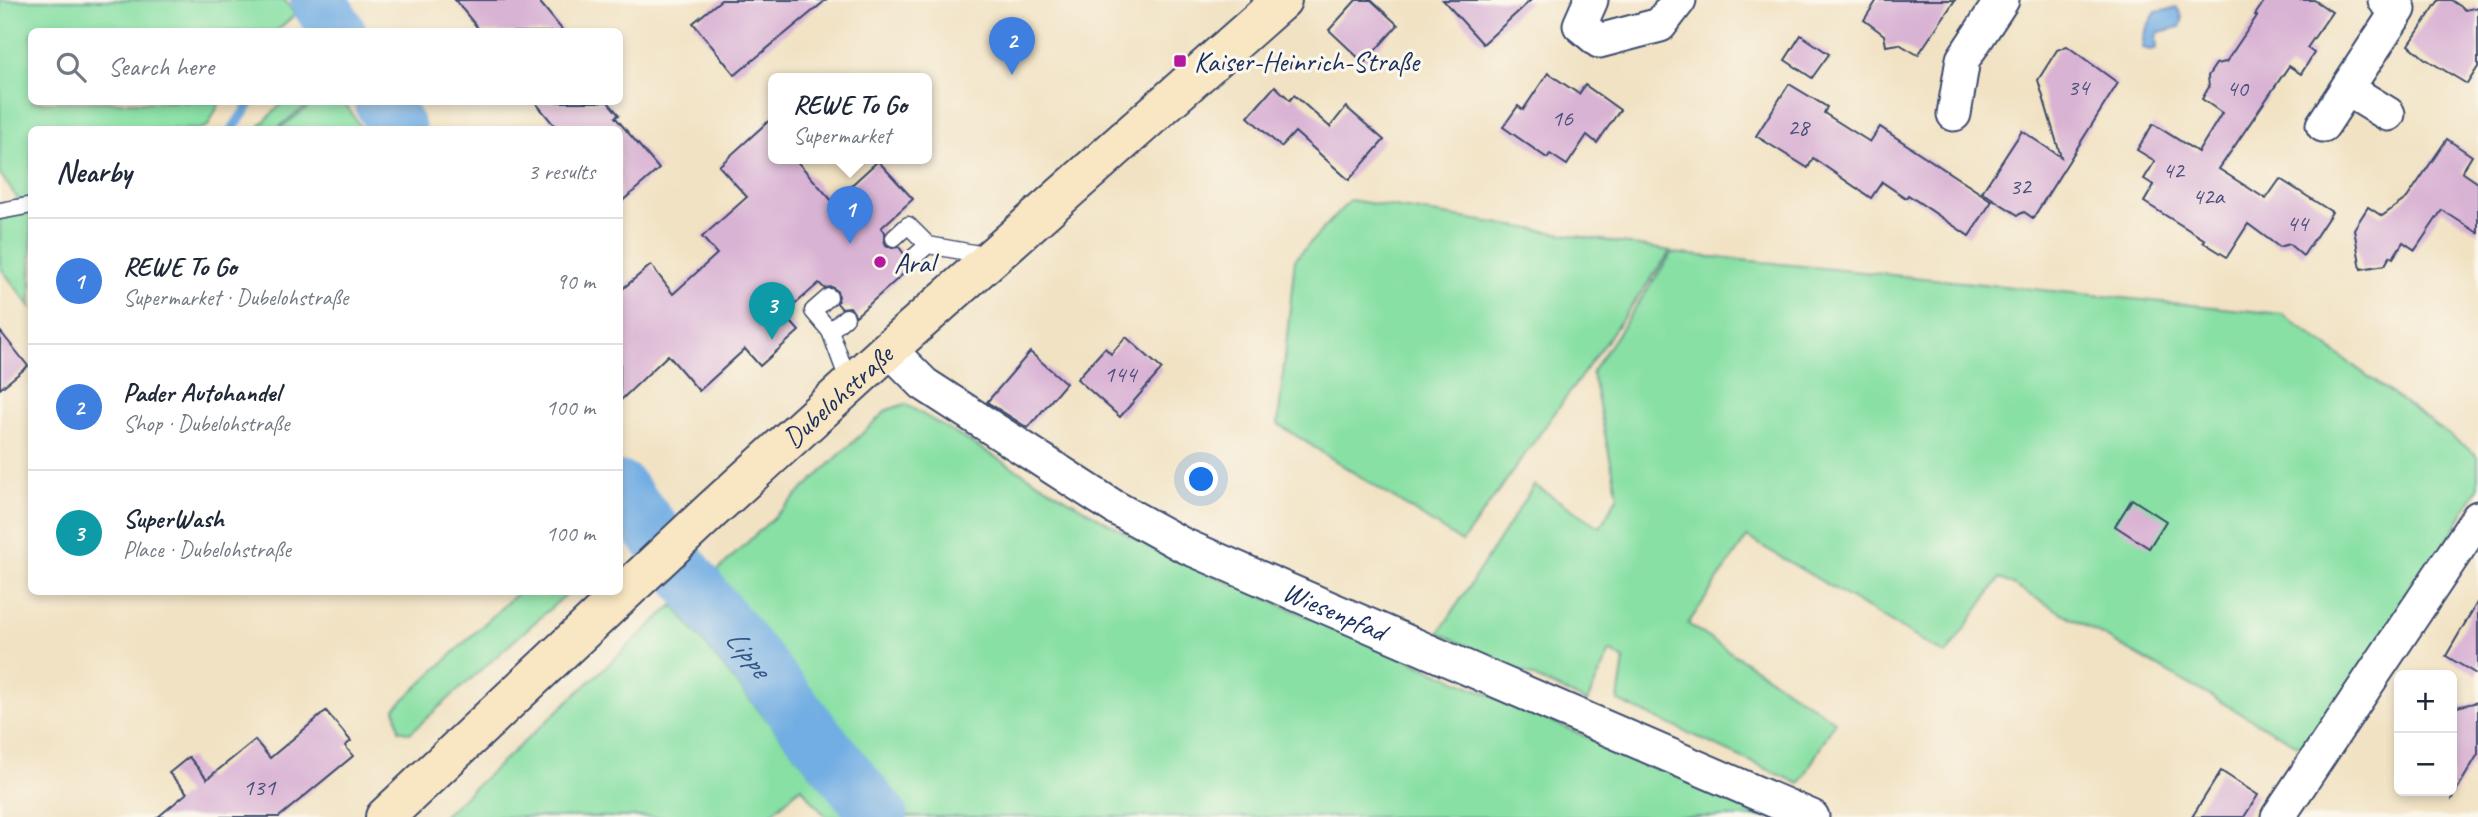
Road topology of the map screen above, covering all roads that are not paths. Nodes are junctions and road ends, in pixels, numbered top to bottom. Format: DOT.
graph roads {
  1 [pos="1282,0"];
  2 [pos="1591,0"];
  3 [pos="1679,0"];
  4 [pos="2002,0"];
  5 [pos="2396,3"];
  6 [pos="2347,89"];
  7 [pos="1954,114"];
  8 [pos="2388,114"];
  9 [pos="2323,125"];
  10 [pos="28,206"];
  11 [pos="0,211"];
  12 [pos="894,238"];
  13 [pos="928,245"];
  14 [pos="914,257"];
  15 [pos="992,257"];
  16 [pos="829,297"];
  17 [pos="846,317"];
  18 [pos="830,331"];
  19 [pos="888,349"];
  20 [pos="850,385"];
  21 [pos="2478,518"];
  22 [pos="389,812"];
  23 [pos="1812,817"];
  24 [pos="2278,817"];
  1 -- 15 [label="main road, Dubelohstraße"];
  2 -- 3 [label="street"];
  4 -- 7 [label="street"];
  5 -- 6 [label="street"];
  6 -- 8 [label="street"];
  6 -- 9 [label="street"];
  10 -- 11 [label="lane"];
  12 -- 13 [label="lane"];
  13 -- 14 [label="lane"];
  13 -- 15 [label="lane"];
  15 -- 19 [label="main road, Dubelohstraße"];
  16 -- 18 [label="lane"];
  17 -- 18 [label="lane"];
  18 -- 20 [label="lane"];
  19 -- 20 [label="main road, Dubelohstraße"];
  19 -- 23 [label="street, Wiesenpfad"];
  20 -- 22 [label="main road, Dubelohstraße"];
  21 -- 24 [label="street"];
}
